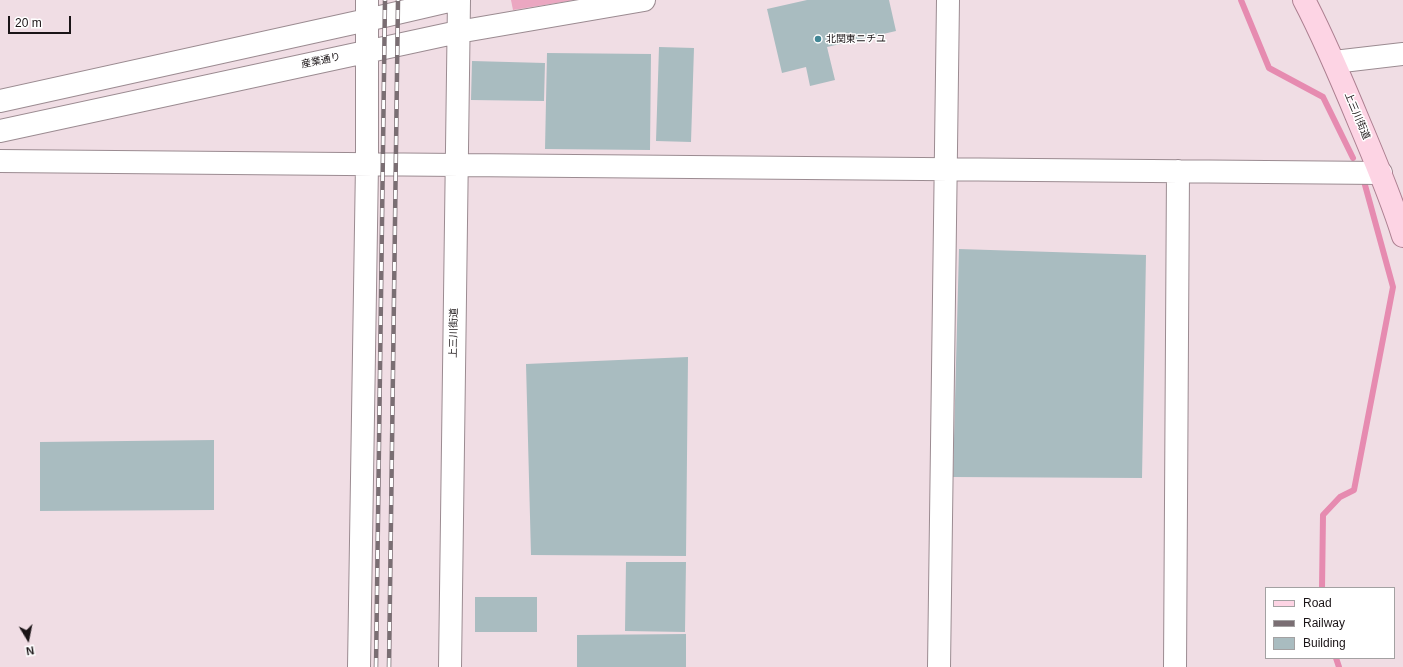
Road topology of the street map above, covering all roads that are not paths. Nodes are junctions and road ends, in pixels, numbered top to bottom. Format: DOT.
graph roads {
  1 [pos="453,0"];
  2 [pos="459,0"];
  3 [pos="644,0"];
  4 [pos="948,0"];
  5 [pos="1304,0"];
  6 [pos="367,10"];
  7 [pos="458,32"];
  8 [pos="367,52"];
  9 [pos="1403,54"];
  10 [pos="1334,62"];
  11 [pos="0,101"];
  12 [pos="0,131"];
  13 [pos="0,161"];
  14 [pos="367,164"];
  15 [pos="456,165"];
  16 [pos="946,169"];
  17 [pos="1178,171"];
  18 [pos="1381,173"];
  19 [pos="1403,236"];
  20 [pos="359,667"];
  21 [pos="450,667"];
  22 [pos="939,667"];
  23 [pos="1174,667"];
  1 -- 6 [label="street"];
  2 -- 7 [label="street, 上三川街道"];
  3 -- 7 [label="street, 産業通り"];
  4 -- 16 [label="street"];
  5 -- 10 [label="main road, 上三川街道"];
  6 -- 8 [label="street"];
  6 -- 11 [label="street"];
  7 -- 8 [label="street, 産業通り"];
  7 -- 15 [label="street, 上三川街道"];
  8 -- 12 [label="street, 産業通り"];
  8 -- 14 [label="street"];
  9 -- 10 [label="street"];
  10 -- 18 [label="main road, 上三川街道"];
  13 -- 14 [label="street"];
  14 -- 15 [label="street"];
  14 -- 20 [label="street"];
  15 -- 16 [label="street"];
  15 -- 21 [label="street, 上三川街道"];
  16 -- 17 [label="street"];
  16 -- 22 [label="street"];
  17 -- 18 [label="street"];
  17 -- 23 [label="street"];
  18 -- 19 [label="main road, 上三川街道"];
}
